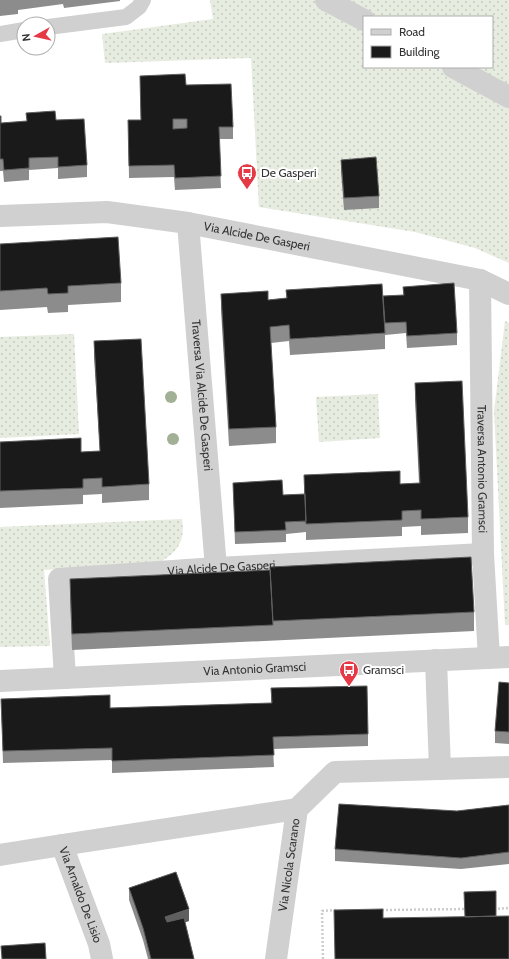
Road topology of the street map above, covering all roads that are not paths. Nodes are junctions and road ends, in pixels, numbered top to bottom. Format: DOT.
graph roads {
  1 [pos="143,0"];
  2 [pos="326,0"];
  3 [pos="363,19"];
  4 [pos="56,26"];
  5 [pos="16,31"];
  6 [pos="0,34"];
  7 [pos="454,68"];
  8 [pos="509,97"];
  9 [pos="0,216"];
  10 [pos="188,223"];
  11 [pos="480,280"];
  12 [pos="509,294"];
  13 [pos="483,554"];
  14 [pos="216,568"];
  15 [pos="499,657"];
  16 [pos="436,660"];
  17 [pos="65,678"];
  18 [pos="0,681"];
  19 [pos="509,767"];
  20 [pos="440,769"];
  21 [pos="297,809"];
  22 [pos="62,844"];
  23 [pos="0,855"];
  24 [pos="102,959"];
  25 [pos="276,959"];
  1 -- 4 [label="lane"];
  2 -- 3 [label="street"];
  5 -- 6 [label="lane"];
  7 -- 8 [label="street"];
  9 -- 10 [label="street, Via Alcide De Gasperi"];
  10 -- 11 [label="street, Via Alcide De Gasperi"];
  10 -- 14 [label="street, Traversa Via Alcide De Gasperi"];
  11 -- 12 [label="street, Via Alcide De Gasperi"];
  11 -- 13 [label="street, Traversa Antonio Gramsci"];
  13 -- 14 [label="street, Via Alcide De Gasperi"];
  13 -- 15 [label="street, Traversa Antonio Gramsci"];
  14 -- 17 [label="street, Via Alcide De Gasperi"];
  15 -- 16 [label="street, Via Antonio Gramsci"];
  16 -- 17 [label="street, Via Antonio Gramsci"];
  16 -- 20 [label="street"];
  17 -- 18 [label="street, Via Antonio Gramsci"];
  19 -- 20 [label="street, Via Nicola Scarano"];
  20 -- 21 [label="street, Via Nicola Scarano"];
  21 -- 22 [label="street"];
  21 -- 25 [label="street, Via Nicola Scarano"];
  22 -- 23 [label="street, Via Arnaldo De Lisio"];
  22 -- 24 [label="street, Via Arnaldo De Lisio"];
}
